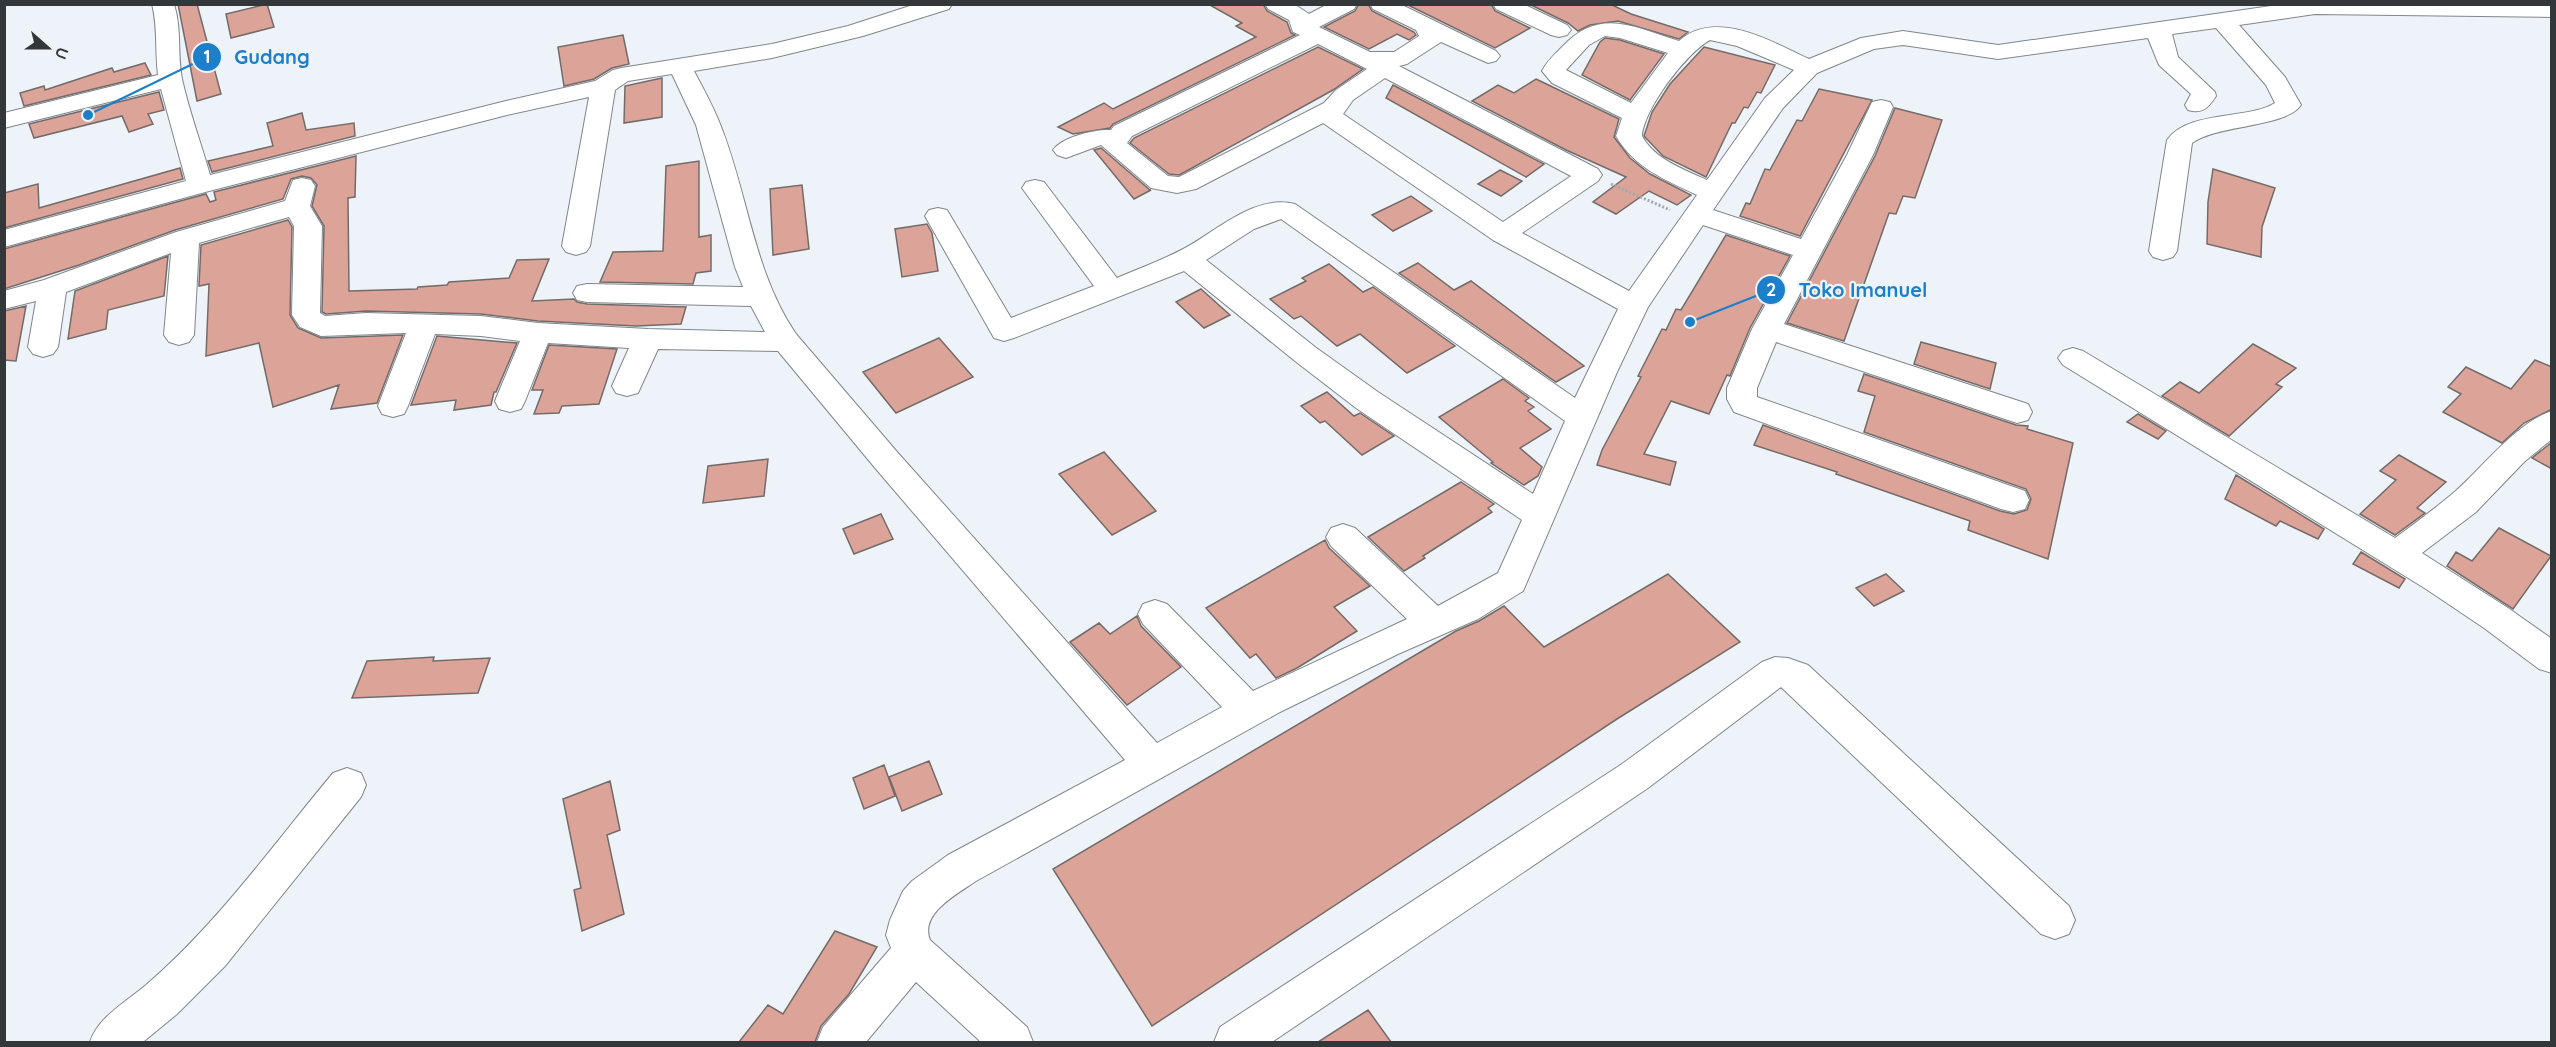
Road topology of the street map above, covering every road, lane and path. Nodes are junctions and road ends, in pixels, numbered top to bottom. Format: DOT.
graph roads {
  1 [pos="163,4"];
  2 [pos="941,4"];
  3 [pos="1276,4"];
  4 [pos="1346,4"];
  5 [pos="1381,4"];
  6 [pos="1504,4"];
  7 [pos="2546,4"];
  8 [pos="2314,6"];
  9 [pos="2552,8"];
  10 [pos="2222,20"];
  11 [pos="1426,26"];
  12 [pos="2160,29"];
  13 [pos="1559,30"];
  14 [pos="1309,32"];
  15 [pos="1684,50"];
  16 [pos="1488,56"];
  17 [pos="1374,63"];
  18 [pos="680,66"];
  19 [pos="1809,68"];
  20 [pos="170,79"];
  21 [pos="603,87"];
  22 [pos="2197,105"];
  23 [pos="1881,107"];
  24 [pos="1331,109"];
  25 [pos="1634,114"];
  26 [pos="4,121"];
  27 [pos="1116,138"];
  28 [pos="1066,150"];
  29 [pos="309,157"];
  30 [pos="1589,175"];
  31 [pos="200,185"];
  32 [pos="1035,188"];
  33 [pos="297,206"];
  34 [pos="1700,208"];
  35 [pos="938,216"];
  36 [pos="1503,234"];
  37 [pos="186,238"];
  38 [pos="4,239"];
  39 [pos="576,246"];
  40 [pos="1810,251"];
  41 [pos="2163,251"];
  42 [pos="1187,259"];
  43 [pos="53,286"];
  44 [pos="1111,290"];
  45 [pos="587,293"];
  46 [pos="761,297"];
  47 [pos="4,300"];
  48 [pos="1634,306"];
  49 [pos="424,324"];
  50 [pos="1767,329"];
  51 [pos="538,333"];
  52 [pos="179,335"];
  53 [pos="648,339"];
  54 [pos="786,341"];
  55 [pos="44,347"];
  56 [pos="2073,358"];
  57 [pos="627,386"];
  58 [pos="510,401"];
  59 [pos="393,406"];
  60 [pos="2017,412"];
  61 [pos="1582,418"];
  62 [pos="2551,424"];
  63 [pos="2013,500"];
  64 [pos="1539,515"];
  65 [pos="1343,537"];
  66 [pos="2396,555"];
  67 [pos="1155,614"];
  68 [pos="1433,623"];
  69 [pos="2552,659"];
  70 [pos="1249,711"];
  71 [pos="1152,764"];
  72 [pos="347,785"];
  73 [pos="2055,920"];
  74 [pos="914,953"];
  75 [pos="111,1042"];
  76 [pos="838,1042"];
  77 [pos="1012,1042"];
  78 [pos="1235,1042"];
  1 -- 20 [label="street"];
  2 -- 18 [label="street"];
  3 -- 14 [label="street"];
  4 -- 14 [label="street"];
  5 -- 11 [label="street"];
  6 -- 13 [label="street"];
  7 -- 9 [label="street"];
  8 -- 9 [label="street"];
  8 -- 10 [label="street"];
  10 -- 12 [label="street"];
  10 -- 41 [label="street"];
  11 -- 16 [label="street"];
  11 -- 17 [label="street"];
  12 -- 19 [label="street"];
  12 -- 22 [label="street"];
  14 -- 17 [label="street"];
  14 -- 27 [label="street"];
  15 -- 19 [label="street"];
  15 -- 25 [label="street"];
  15 -- 25 [label="street"];
  17 -- 24 [label="street"];
  17 -- 30 [label="street"];
  18 -- 21 [label="street"];
  18 -- 46 [label="street"];
  19 -- 34 [label="street"];
  20 -- 26 [label="street"];
  20 -- 31 [label="street"];
  21 -- 29 [label="street"];
  21 -- 39 [label="street"];
  23 -- 40 [label="street"];
  24 -- 27 [label="street"];
  24 -- 36 [label="street"];
  25 -- 34 [label="street"];
  27 -- 28 [label="street"];
  29 -- 31 [label="street"];
  29 -- 33 [label="street"];
  30 -- 34 [label="path"];
  30 -- 36 [label="street"];
  31 -- 38 [label="street"];
  32 -- 44 [label="street"];
  33 -- 37 [label="street"];
  33 -- 49 [label="street"];
  34 -- 40 [label="street"];
  34 -- 48 [label="street"];
  35 -- 44 [label="street"];
  36 -- 48 [label="street"];
  37 -- 43 [label="street"];
  37 -- 52 [label="street"];
  40 -- 50 [label="street"];
  42 -- 44 [label="street"];
  42 -- 61 [label="street"];
  42 -- 64 [label="street"];
  43 -- 47 [label="street"];
  43 -- 55 [label="street"];
  45 -- 46 [label="street"];
  46 -- 54 [label="street"];
  48 -- 61 [label="street"];
  49 -- 51 [label="street"];
  49 -- 59 [label="street"];
  50 -- 60 [label="street"];
  50 -- 63 [label="street"];
  51 -- 53 [label="street"];
  51 -- 58 [label="street"];
  53 -- 54 [label="street"];
  53 -- 57 [label="street"];
  54 -- 71 [label="street"];
  56 -- 66 [label="street"];
  61 -- 64 [label="street"];
  62 -- 66 [label="street"];
  64 -- 68 [label="street"];
  65 -- 68 [label="street"];
  66 -- 69 [label="street"];
  67 -- 70 [label="street"];
  68 -- 70 [label="street"];
  70 -- 71 [label="street"];
  71 -- 74 [label="street"];
  72 -- 75 [label="street"];
  73 -- 78 [label="street"];
  74 -- 76 [label="street"];
  74 -- 77 [label="street"];
}
